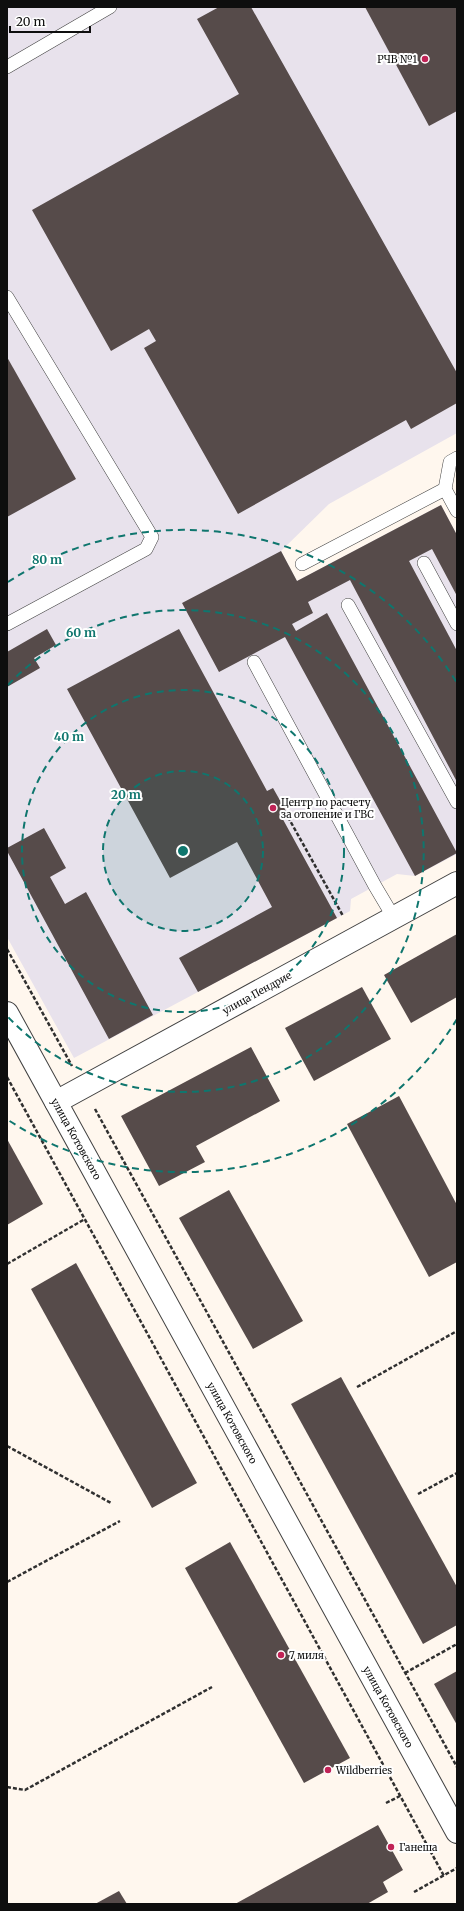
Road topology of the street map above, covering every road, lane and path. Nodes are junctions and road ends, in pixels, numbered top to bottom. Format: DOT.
graph roads {
  1 [pos="110,7"];
  2 [pos="7,67"];
  3 [pos="7,297"];
  4 [pos="457,458"];
  5 [pos="445,488"];
  6 [pos="457,511"];
  7 [pos="424,563"];
  8 [pos="302,564"];
  9 [pos="348,605"];
  10 [pos="7,624"];
  11 [pos="457,624"];
  12 [pos="254,662"];
  13 [pos="457,802"];
  14 [pos="288,817"];
  15 [pos="457,883"];
  16 [pos="344,918"];
  17 [pos="394,918"];
  18 [pos="7,949"];
  19 [pos="7,1013"];
  20 [pos="74,1069"];
  21 [pos="7,1077"];
  22 [pos="56,1102"];
  23 [pos="95,1108"];
  24 [pos="85,1219"];
  25 [pos="7,1264"];
  26 [pos="457,1330"];
  27 [pos="357,1387"];
  28 [pos="7,1446"];
  29 [pos="457,1473"];
  30 [pos="418,1494"];
  31 [pos="110,1503"];
  32 [pos="120,1521"];
  33 [pos="7,1582"];
  34 [pos="457,1644"];
  35 [pos="405,1674"];
  36 [pos="212,1687"];
  37 [pos="457,1768"];
  38 [pos="7,1787"];
  39 [pos="400,1796"];
  40 [pos="386,1803"];
  41 [pos="457,1832"];
  42 [pos="457,1868"];
  43 [pos="444,1876"];
  44 [pos="414,1892"];
  1 -- 2 [label="lane"];
  3 -- 10 [label="lane"];
  4 -- 5 [label="lane"];
  5 -- 6 [label="lane"];
  5 -- 8 [label="lane"];
  7 -- 11 [label="lane"];
  9 -- 13 [label="lane"];
  12 -- 17 [label="lane"];
  14 -- 16 [label="path"];
  15 -- 17 [label="street, улица Пендрие"];
  17 -- 22 [label="street, улица Пендрие"];
  18 -- 20 [label="path"];
  19 -- 22 [label="street, улица Котовского"];
  21 -- 24 [label="path"];
  22 -- 41 [label="street, улица Котовского"];
  23 -- 35 [label="path"];
  24 -- 25 [label="path"];
  24 -- 39 [label="path"];
  26 -- 27 [label="path"];
  28 -- 31 [label="path"];
  29 -- 30 [label="path"];
  32 -- 33 [label="path"];
  34 -- 35 [label="path"];
  35 -- 37 [label="path"];
  36 -- 38 [label="path"];
  39 -- 40 [label="path"];
  39 -- 43 [label="path"];
  42 -- 43 [label="path"];
  43 -- 44 [label="path"];
}
